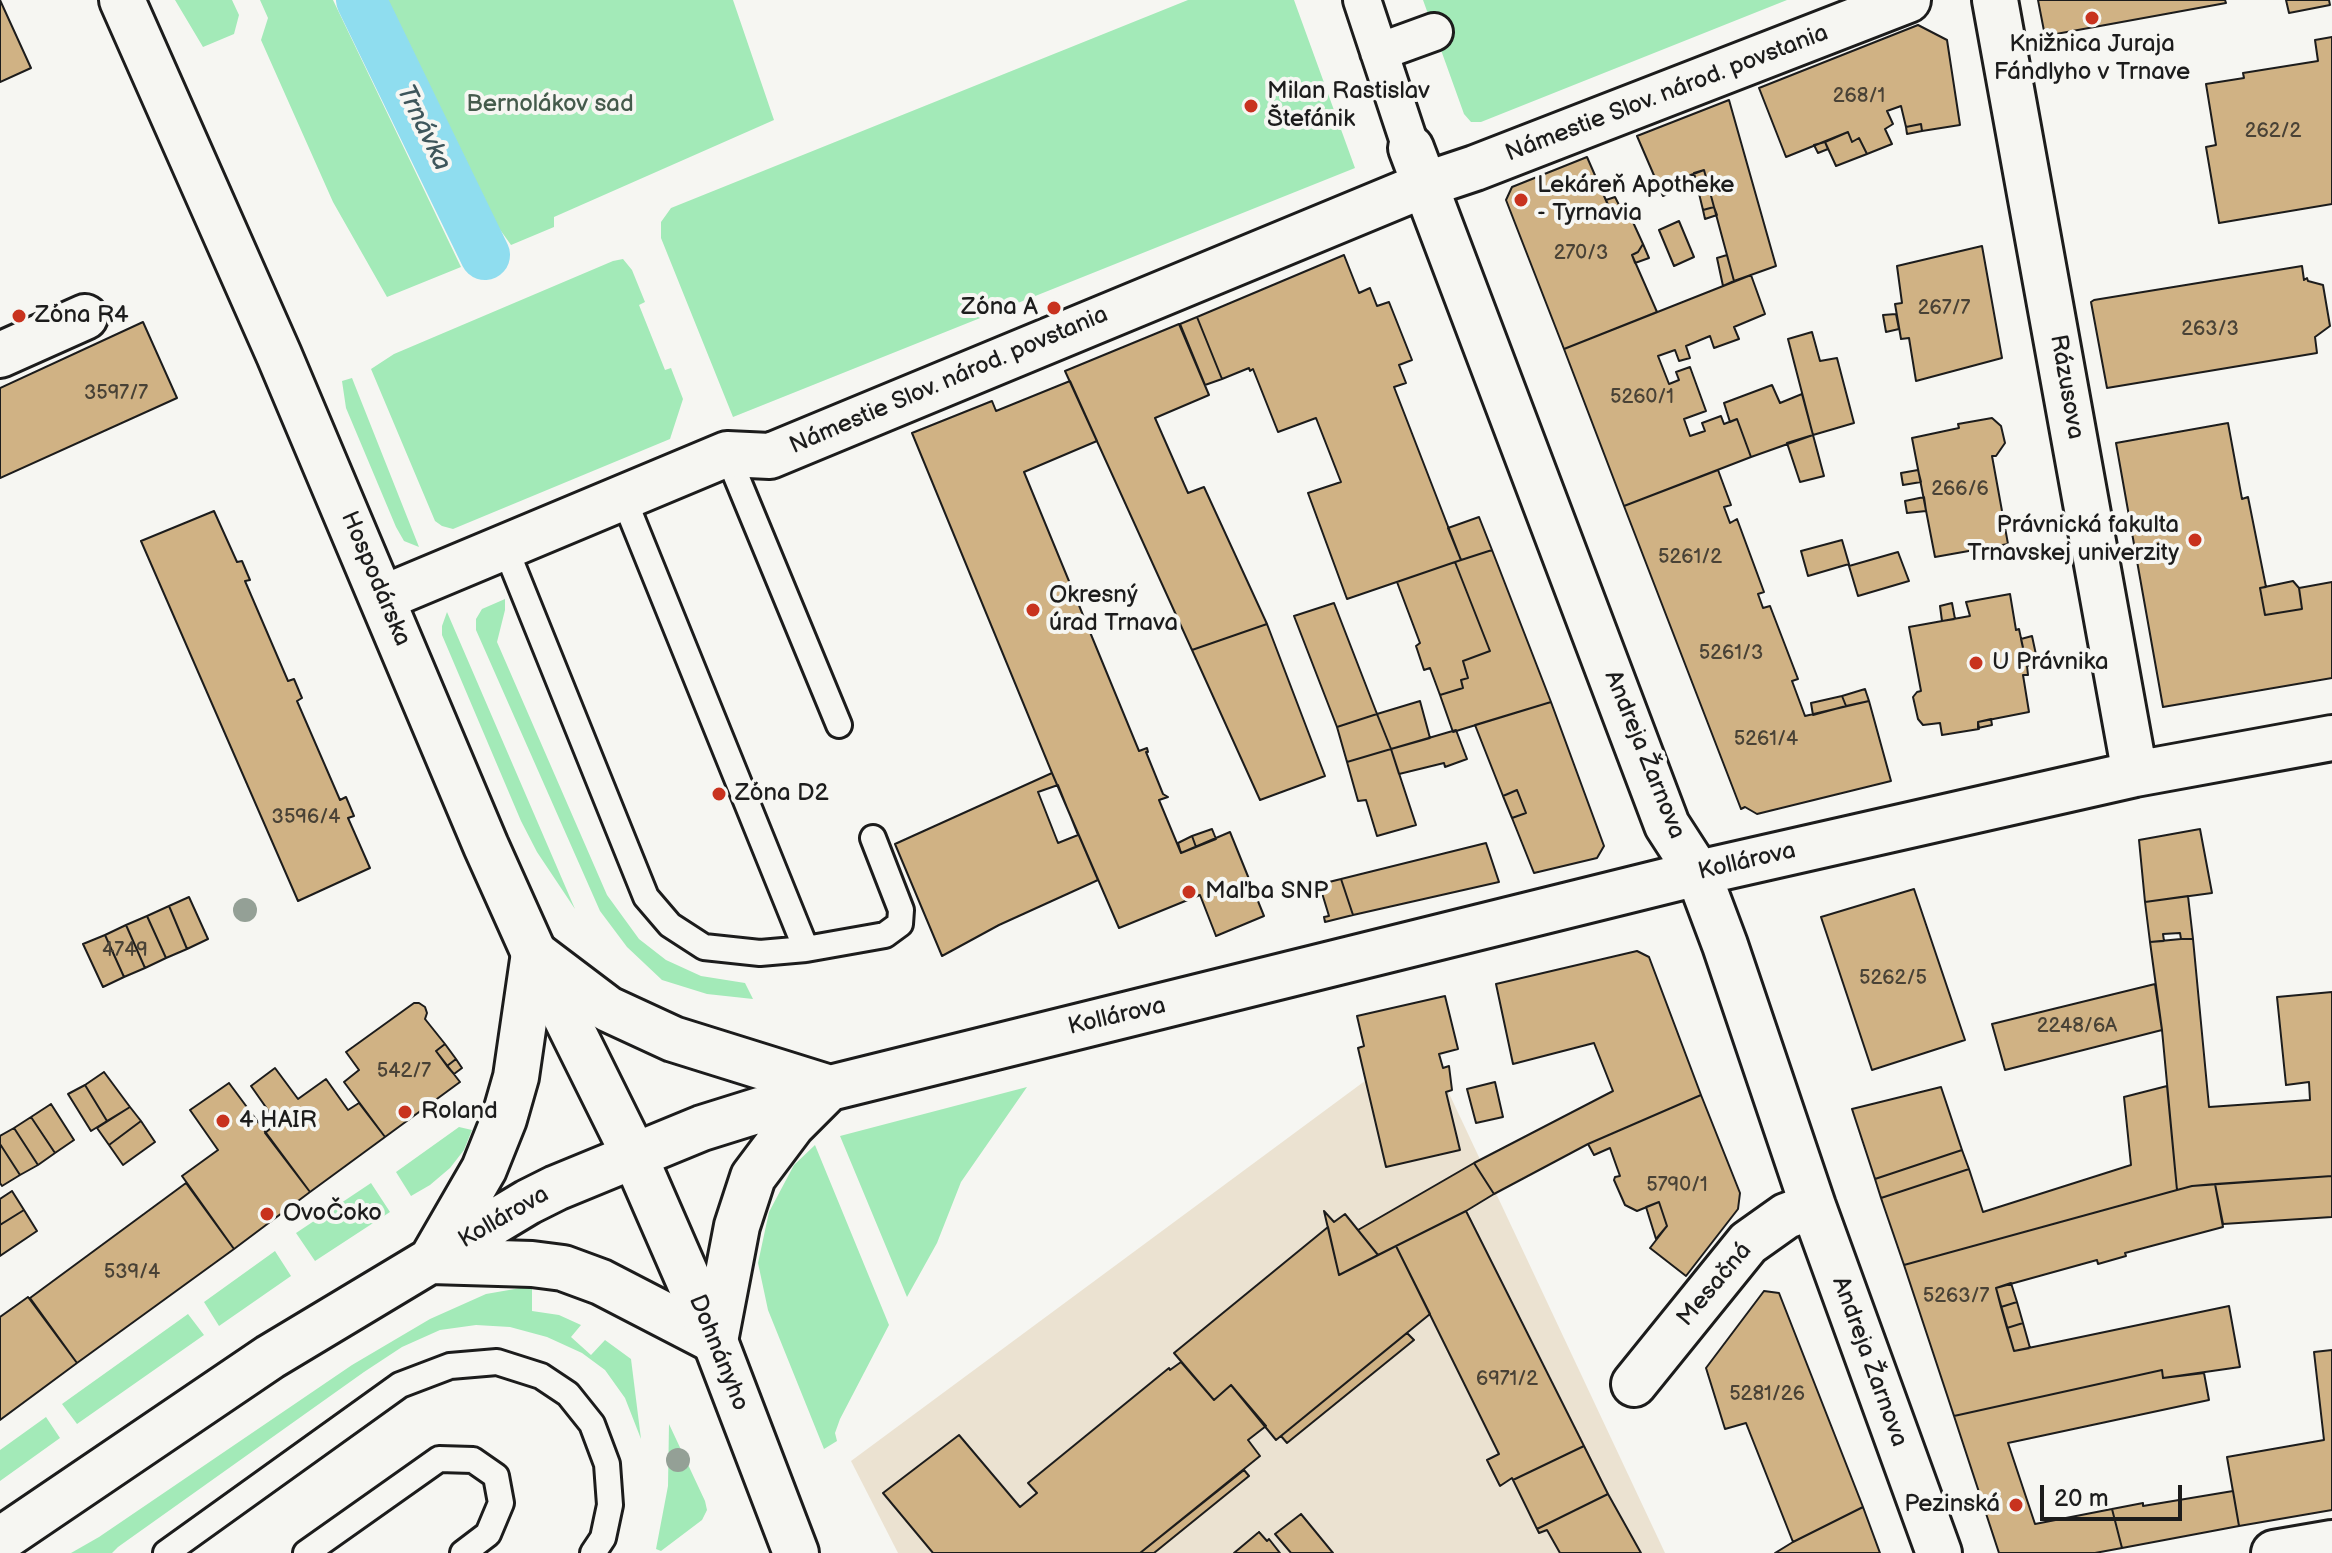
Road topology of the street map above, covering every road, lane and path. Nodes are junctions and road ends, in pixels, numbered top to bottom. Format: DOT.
graph roads {
  1 [pos="1362,0"];
  2 [pos="1908,0"];
  3 [pos="1995,0"];
  4 [pos="129,5"];
  5 [pos="1434,32"];
  6 [pos="1379,52"];
  7 [pos="1418,166"];
  8 [pos="85,317"];
  9 [pos="0,355"];
  10 [pos="727,454"];
  11 [pos="624,499"];
  12 [pos="505,547"];
  13 [pos="383,598"];
  14 [pos="839,725"];
  15 [pos="2332,738"];
  16 [pos="2135,774"];
  17 [pos="873,838"];
  18 [pos="1698,873"];
  19 [pos="806,949"];
  20 [pos="534,953"];
  21 [pos="830,1088"];
  22 [pos="634,1155"];
  23 [pos="1813,1206"];
  24 [pos="431,1261"];
  25 [pos="715,1341"];
  26 [pos="1634,1384"];
  27 [pos="0,1540"];
  28 [pos="2332,1543"];
  29 [pos="166,1553"];
  30 [pos="306,1553"];
  31 [pos="463,1553"];
  32 [pos="593,1553"];
  33 [pos="796,1553"];
  34 [pos="1939,1553"];
  35 [pos="2274,1553"];
  1 -- 6 [label="street"];
  2 -- 7 [label="street, Námestie Slov. národ. povstania"];
  3 -- 16 [label="street, Rázusova"];
  4 -- 13 [label="street, Hospodárska"];
  5 -- 6 [label="street"];
  6 -- 7 [label="street"];
  7 -- 10 [label="street, Námestie Slov. národ. povstania"];
  7 -- 18 [label="street, Andreja Žarnova"];
  8 -- 9 [label="street"];
  10 -- 11 [label="street, Námestie Slov. národ. povstania"];
  10 -- 14 [label="lane"];
  11 -- 12 [label="street, Námestie Slov. národ. povstania"];
  11 -- 19 [label="lane"];
  12 -- 13 [label="street, Námestie Slov. národ. povstania"];
  12 -- 19 [label="lane"];
  13 -- 20 [label="street, Hospodárska"];
  15 -- 16 [label="street, Kollárova"];
  16 -- 18 [label="street, Kollárova"];
  17 -- 19 [label="lane"];
  18 -- 21 [label="street, Kollárova"];
  18 -- 23 [label="street, Andreja Žarnova"];
  20 -- 21 [label="street"];
  20 -- 22 [label="street, Hospodárska"];
  20 -- 24 [label="street"];
  21 -- 22 [label="street, Kollárova"];
  21 -- 25 [label="street"];
  22 -- 24 [label="street, Kollárova"];
  22 -- 25 [label="street, Dohnányho"];
  23 -- 26 [label="street, Mesačná"];
  23 -- 34 [label="street, Andreja Žarnova"];
  24 -- 25 [label="street"];
  24 -- 27 [label="street, Kollárova"];
  25 -- 33 [label="street, Dohnányho"];
  28 -- 35 [label="street"];
  29 -- 32 [label="lane"];
  30 -- 31 [label="lane"];
}
